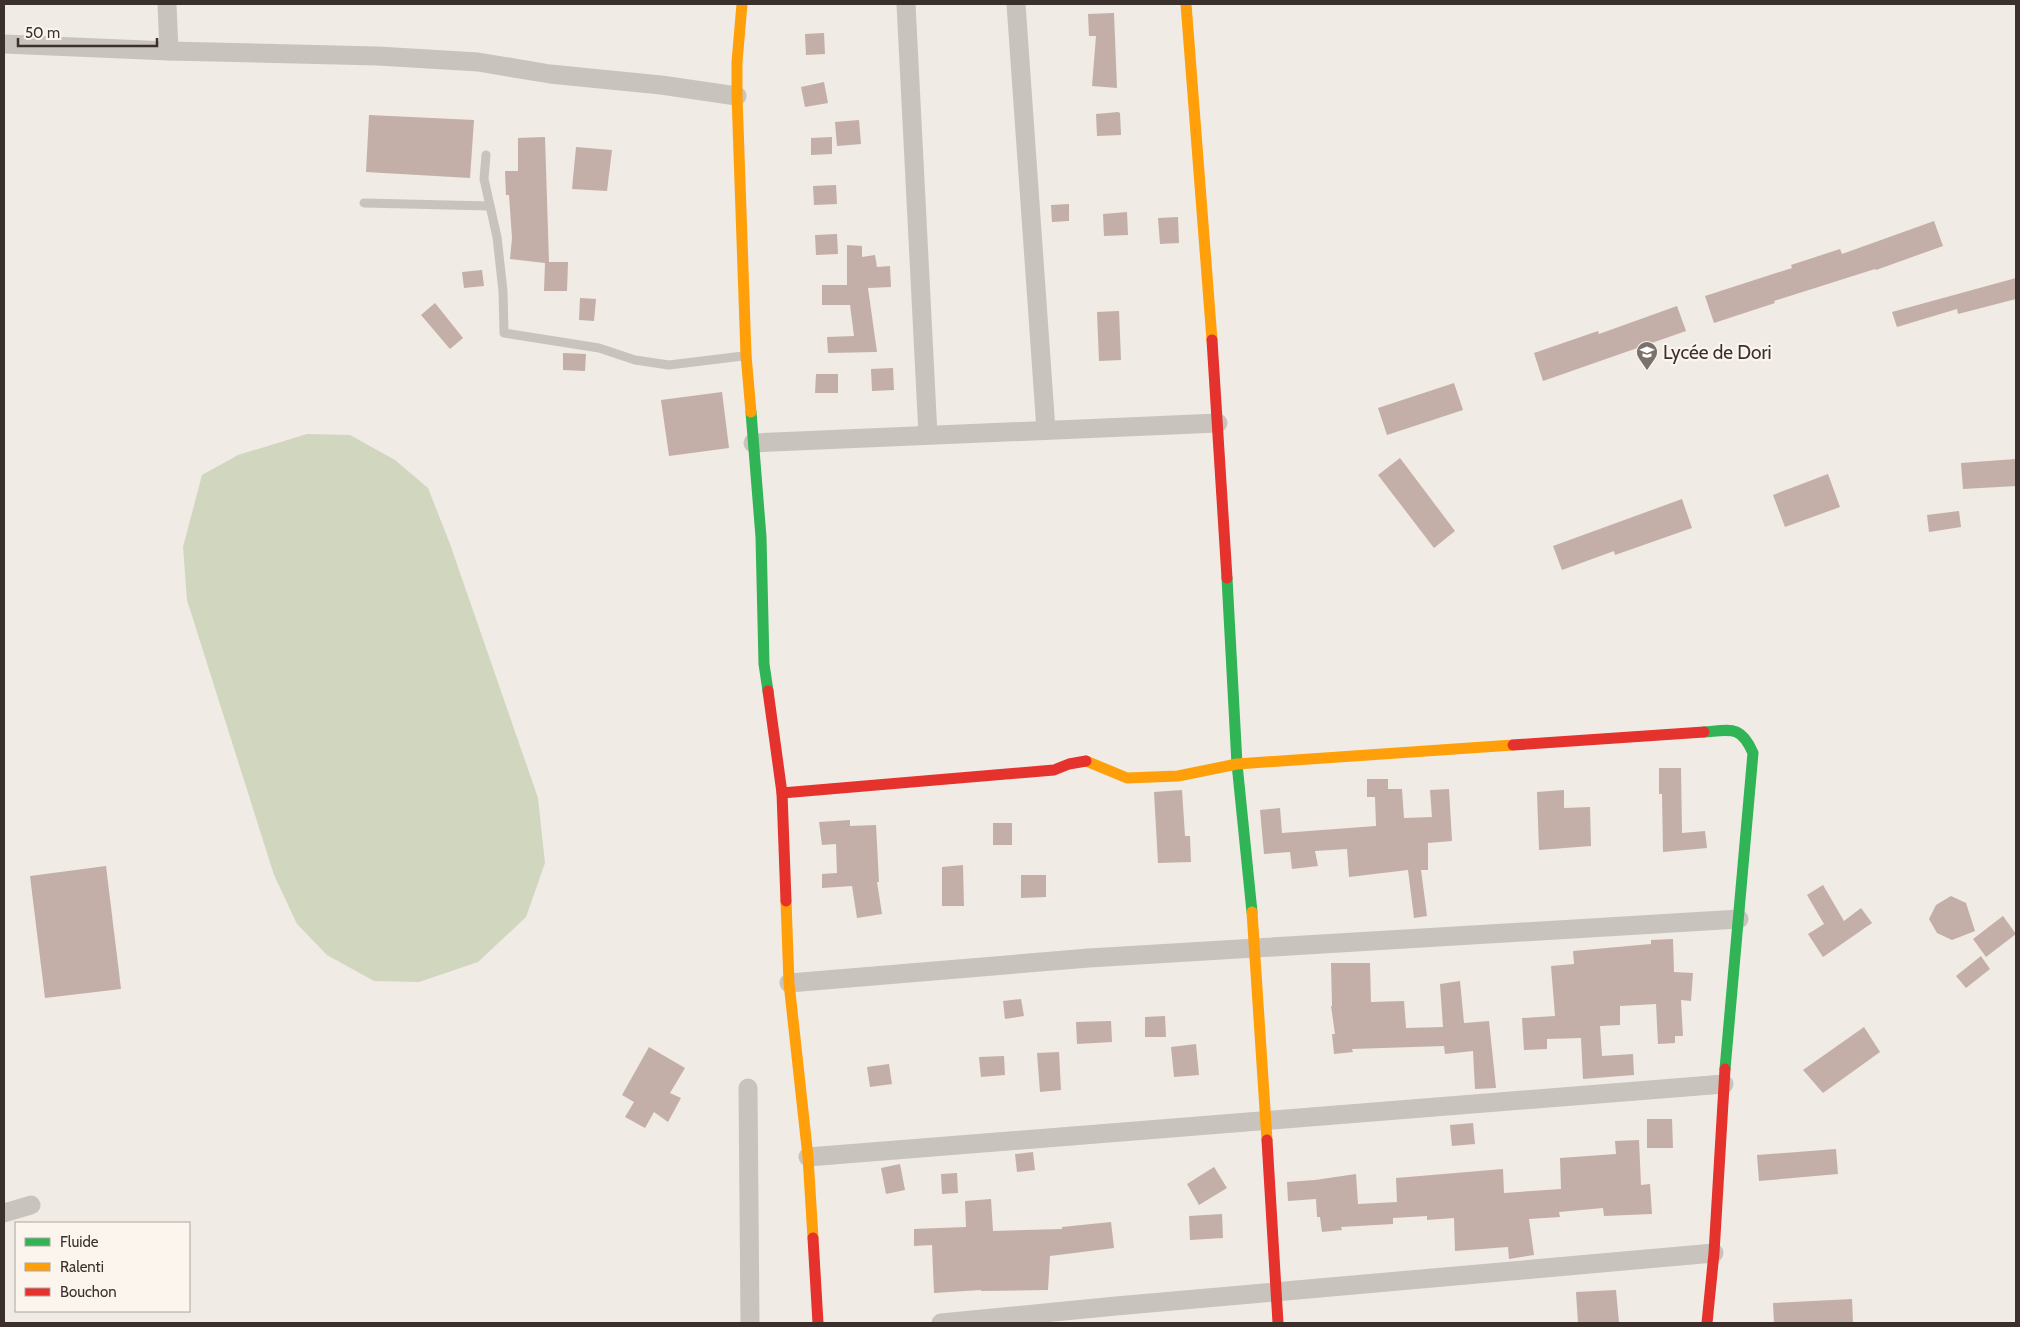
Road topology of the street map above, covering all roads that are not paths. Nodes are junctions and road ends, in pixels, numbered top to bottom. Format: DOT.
graph roads {
  1 [pos="167,4"];
  2 [pos="742,4"];
  3 [pos="906,4"];
  4 [pos="1016,4"];
  5 [pos="1186,4"];
  6 [pos="4,44"];
  7 [pos="169,51"];
  8 [pos="738,96"];
  9 [pos="486,155"];
  10 [pos="364,203"];
  11 [pos="490,206"];
  12 [pos="746,355"];
  13 [pos="1218,423"];
  14 [pos="1046,430"];
  15 [pos="928,435"];
  16 [pos="753,443"];
  17 [pos="1237,764"];
  18 [pos="782,793"];
  19 [pos="1739,919"];
  20 [pos="1256,947"];
  21 [pos="789,983"];
  22 [pos="1724,1084"];
  23 [pos="748,1088"];
  24 [pos="1266,1121"];
  25 [pos="808,1157"];
  26 [pos="31,1205"];
  27 [pos="4,1213"];
  28 [pos="1714,1253"];
  29 [pos="1276,1293"];
  30 [pos="1116,1315"];
  31 [pos="750,1323"];
  32 [pos="818,1323"];
  33 [pos="942,1323"];
  34 [pos="1278,1323"];
  35 [pos="1707,1323"];
  1 -- 7 [label="street"];
  2 -- 8 [label="street"];
  3 -- 15 [label="street"];
  4 -- 14 [label="street"];
  5 -- 13 [label="street"];
  6 -- 7 [label="street"];
  7 -- 8 [label="street"];
  8 -- 12 [label="street"];
  9 -- 11 [label="lane"];
  10 -- 11 [label="lane"];
  11 -- 12 [label="lane"];
  12 -- 16 [label="street"];
  13 -- 14 [label="street"];
  13 -- 17 [label="street"];
  14 -- 15 [label="street"];
  15 -- 16 [label="street"];
  16 -- 18 [label="street"];
  17 -- 18 [label="street"];
  17 -- 19 [label="street"];
  17 -- 20 [label="street"];
  18 -- 21 [label="street"];
  19 -- 20 [label="street"];
  19 -- 22 [label="street"];
  20 -- 21 [label="street"];
  20 -- 24 [label="street"];
  21 -- 25 [label="street"];
  22 -- 24 [label="street"];
  22 -- 28 [label="street"];
  23 -- 31 [label="street"];
  24 -- 25 [label="street"];
  24 -- 29 [label="street"];
  25 -- 32 [label="street"];
  26 -- 27 [label="street"];
  28 -- 29 [label="street"];
  28 -- 35 [label="street"];
  29 -- 30 [label="street"];
  29 -- 34 [label="street"];
  30 -- 33 [label="street"];
}
